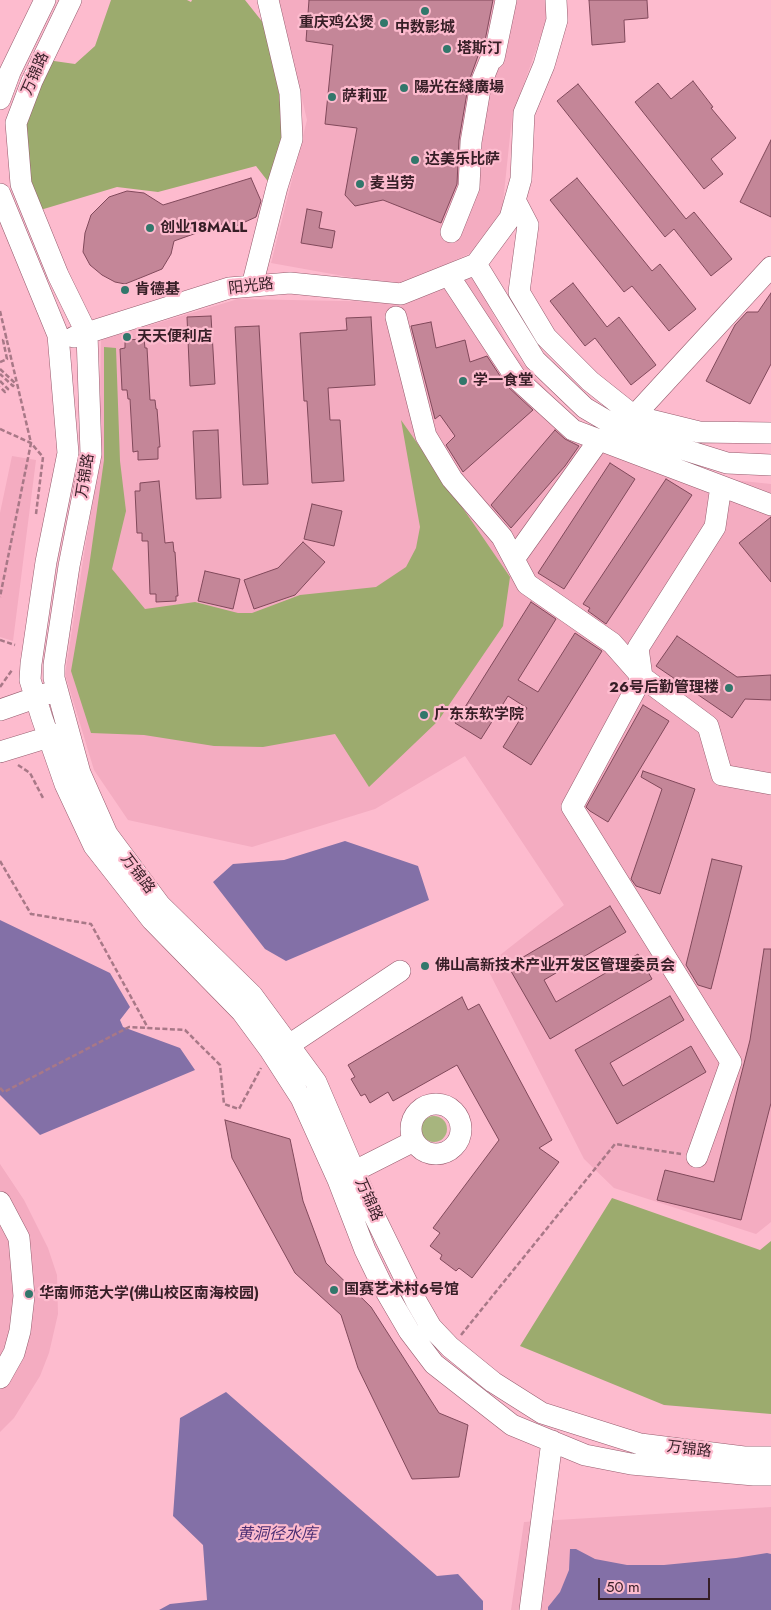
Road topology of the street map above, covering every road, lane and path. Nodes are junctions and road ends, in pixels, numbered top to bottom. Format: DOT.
graph roads {
  1 [pos="45,0"];
  2 [pos="71,0"];
  3 [pos="268,0"];
  4 [pos="506,0"];
  5 [pos="556,0"];
  6 [pos="0,99"];
  7 [pos="0,194"];
  8 [pos="515,200"];
  9 [pos="451,232"];
  10 [pos="476,264"];
  11 [pos="771,267"];
  12 [pos="449,276"];
  13 [pos="252,286"];
  14 [pos="0,311"];
  15 [pos="396,317"];
  16 [pos="87,334"];
  17 [pos="7,337"];
  18 [pos="58,341"];
  19 [pos="0,362"];
  20 [pos="0,369"];
  21 [pos="0,374"];
  22 [pos="0,381"];
  23 [pos="0,387"];
  24 [pos="634,416"];
  25 [pos="0,430"];
  26 [pos="771,433"];
  27 [pos="599,440"];
  28 [pos="31,443"];
  29 [pos="771,465"];
  30 [pos="721,486"];
  31 [pos="771,505"];
  32 [pos="514,559"];
  33 [pos="0,598"];
  34 [pos="642,677"];
  35 [pos="57,691"];
  36 [pos="36,698"];
  37 [pos="0,710"];
  38 [pos="58,734"];
  39 [pos="7,758"];
  40 [pos="771,784"];
  41 [pos="43,798"];
  42 [pos="0,861"];
  43 [pos="400,971"];
  44 [pos="149,1028"];
  45 [pos="280,1047"];
  46 [pos="0,1088"];
  47 [pos="414,1141"];
  48 [pos="697,1156"];
  49 [pos="346,1176"];
  50 [pos="0,1202"];
  51 [pos="457,1340"];
  52 [pos="0,1378"];
  53 [pos="552,1441"];
  54 [pos="771,1457"];
  55 [pos="771,1475"];
  56 [pos="530,1610"];
  1 -- 6 [label="street, 万锦路"];
  2 -- 16 [label="street, 万锦路"];
  3 -- 13 [label="street"];
  4 -- 9 [label="street"];
  5 -- 8 [label="street"];
  7 -- 18 [label="street, 万锦路"];
  8 -- 10 [label="street"];
  8 -- 24 [label="street"];
  10 -- 12 [label="street, 阳光路"];
  10 -- 29 [label="street"];
  11 -- 24 [label="street"];
  12 -- 13 [label="street, 阳光路"];
  12 -- 27 [label="street"];
  13 -- 16 [label="street, 阳光路"];
  14 -- 17 [label="path"];
  15 -- 32 [label="street"];
  16 -- 18 [label="street, 阳光路"];
  16 -- 35 [label="street, 万锦路"];
  17 -- 19 [label="path"];
  17 -- 28 [label="path"];
  18 -- 36 [label="street, 万锦路"];
  20 -- 21 [label="path"];
  22 -- 23 [label="path"];
  24 -- 26 [label="street"];
  25 -- 28 [label="path"];
  27 -- 30 [label="street"];
  27 -- 32 [label="street"];
  28 -- 33 [label="path"];
  30 -- 31 [label="street"];
  30 -- 34 [label="street"];
  32 -- 34 [label="street"];
  34 -- 40 [label="street"];
  34 -- 48 [label="street"];
  35 -- 36 [label="street"];
  35 -- 38 [label="street, 万锦路"];
  36 -- 37 [label="street"];
  36 -- 38 [label="street, 万锦路"];
  38 -- 39 [label="street"];
  38 -- 45 [label="street, 万锦路"];
  39 -- 41 [label="path"];
  42 -- 44 [label="path"];
  43 -- 45 [label="street"];
  44 -- 45 [label="path"];
  44 -- 46 [label="path"];
  45 -- 49 [label="street, 万锦路"];
  47 -- 49 [label="street"];
  48 -- 51 [label="path"];
  49 -- 53 [label="street, 万锦路"];
  49 -- 54 [label="street, 万锦路"];
  50 -- 52 [label="street"];
  53 -- 55 [label="street, 万锦路"];
  53 -- 56 [label="street"];
}
